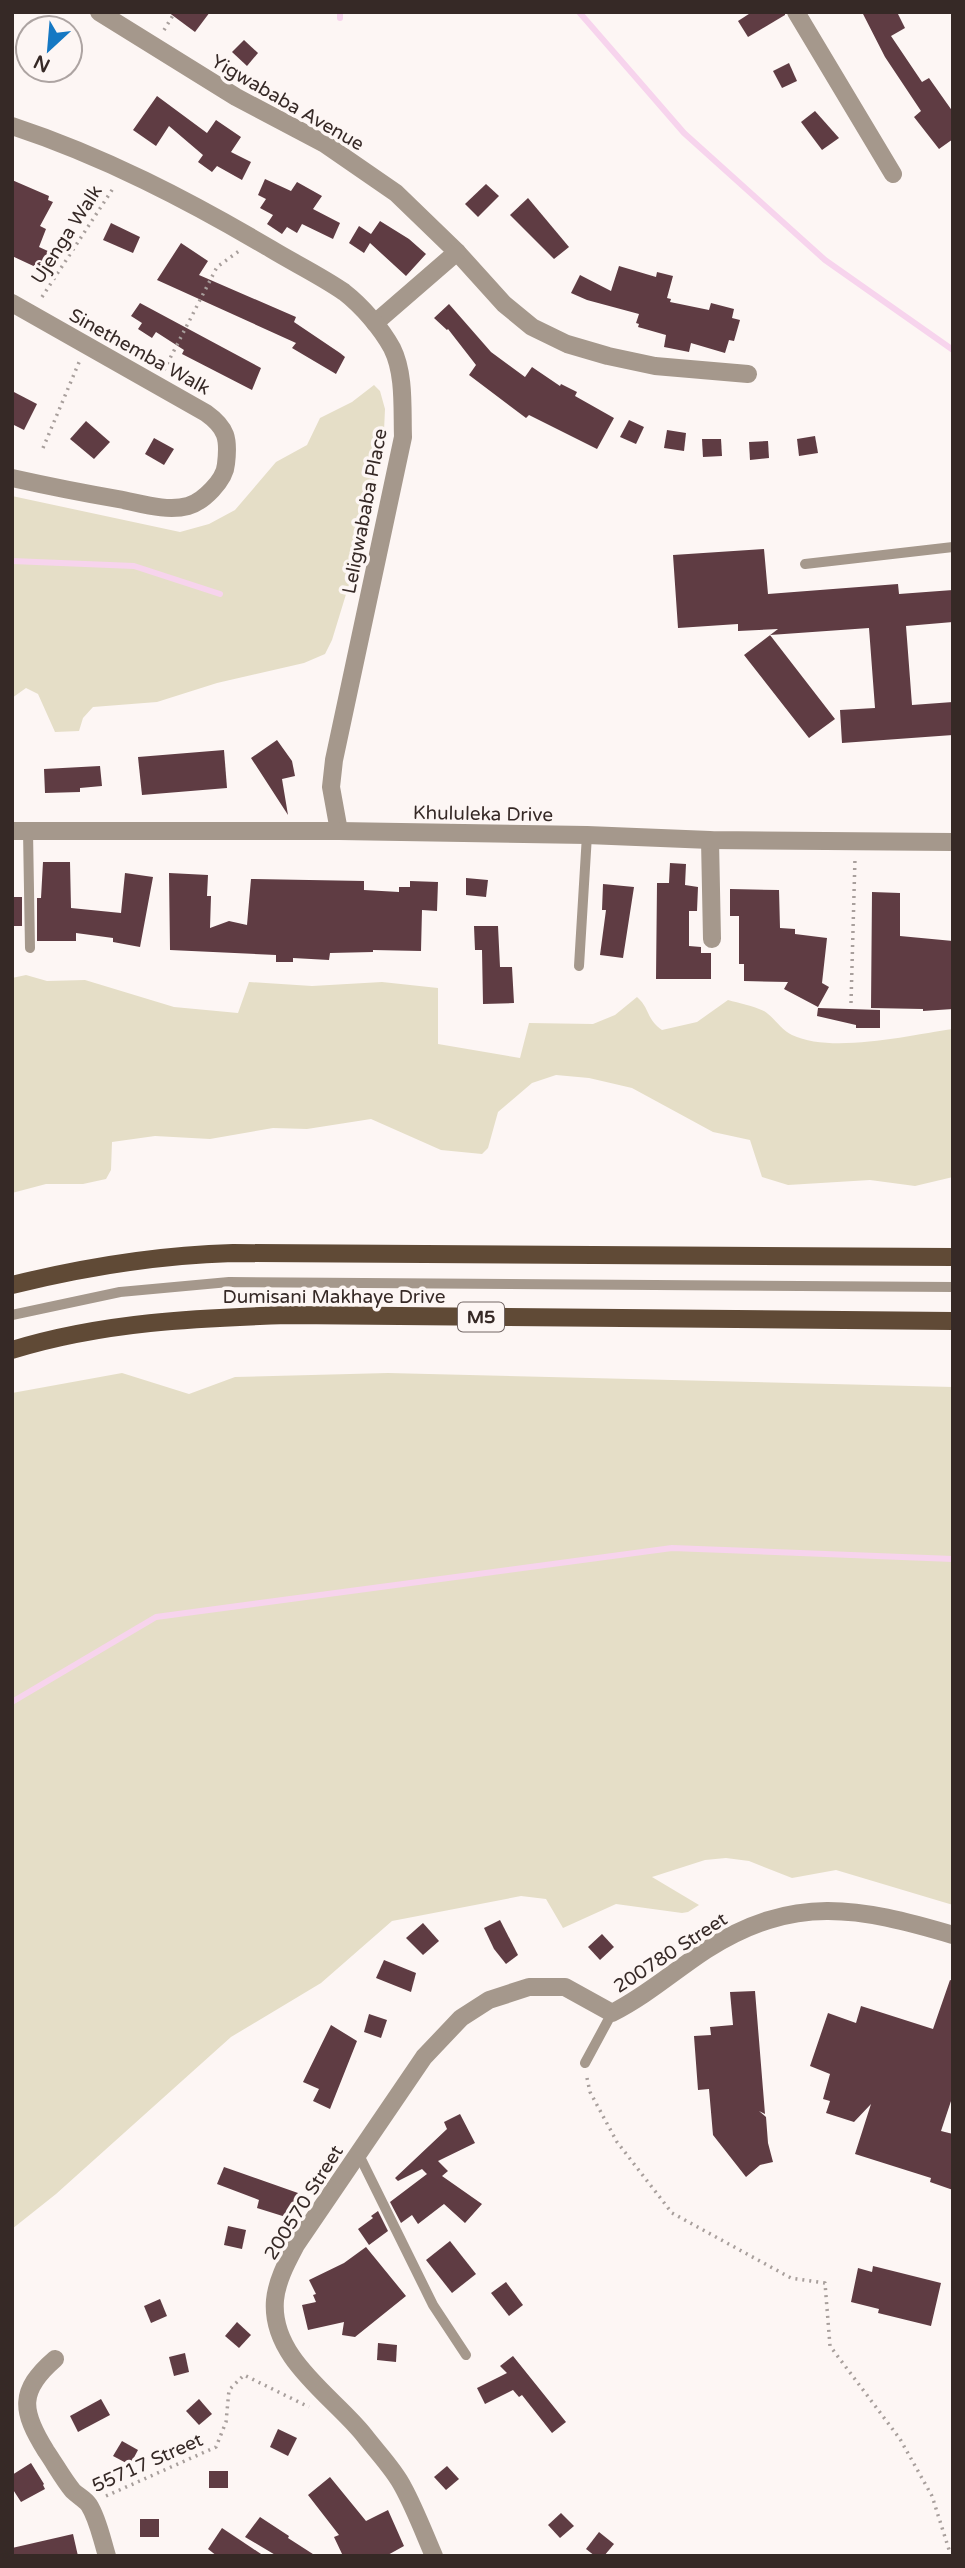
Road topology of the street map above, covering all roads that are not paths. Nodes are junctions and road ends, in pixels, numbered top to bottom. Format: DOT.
graph roads {
  1 [pos="99,12"];
  2 [pos="796,12"];
  3 [pos="12,126"];
  4 [pos="893,174"];
  5 [pos="457,252"];
  6 [pos="12,303"];
  7 [pos="375,324"];
  8 [pos="748,374"];
  9 [pos="12,478"];
  10 [pos="953,547"];
  11 [pos="805,564"];
  12 [pos="20,831"];
  13 [pos="339,831"];
  14 [pos="587,835"];
  15 [pos="710,840"];
  16 [pos="953,842"];
  17 [pos="712,939"];
  18 [pos="30,948"];
  19 [pos="579,966"];
  20 [pos="953,1257"];
  21 [pos="12,1285"];
  22 [pos="953,1287"];
  23 [pos="12,1315"];
  24 [pos="953,1321"];
  25 [pos="12,1350"];
  26 [pos="953,1935"];
  27 [pos="612,2013"];
  28 [pos="585,2063"];
  29 [pos="358,2153"];
  30 [pos="466,2355"];
  31 [pos="55,2359"];
  32 [pos="107,2556"];
  33 [pos="435,2556"];
  1 -- 5 [label="street, Yigwababa Avenue"];
  2 -- 4 [label="street"];
  3 -- 7 [label="street, Leligwababa Place"];
  5 -- 7 [label="street"];
  5 -- 8 [label="street, Yigwababa Avenue"];
  6 -- 9 [label="street, Sinethemba Walk"];
  7 -- 13 [label="street, Leligwababa Place"];
  10 -- 11 [label="lane"];
  12 -- 13 [label="street, Khululeka Drive"];
  12 -- 18 [label="lane"];
  13 -- 14 [label="street, Khululeka Drive"];
  14 -- 15 [label="street, Khululeka Drive"];
  14 -- 19 [label="lane"];
  15 -- 16 [label="street, Khululeka Drive"];
  15 -- 17 [label="street"];
  20 -- 21 [label="main road"];
  22 -- 23 [label="lane"];
  24 -- 25 [label="main road, Dumisani Makhaye Drive / M5"];
  26 -- 27 [label="street, 200780 Street"];
  27 -- 28 [label="lane, 200780 Street"];
  27 -- 29 [label="street, 200570 Street"];
  29 -- 30 [label="lane"];
  29 -- 33 [label="street, 200570 Street"];
  31 -- 32 [label="street"];
}
